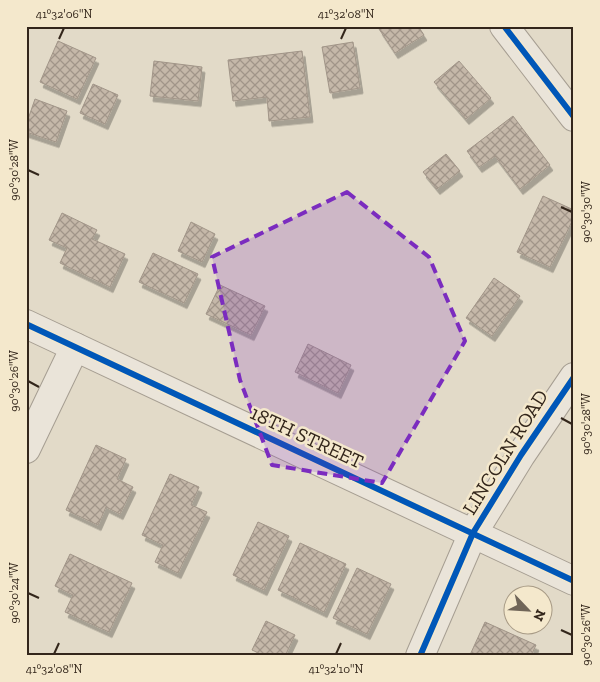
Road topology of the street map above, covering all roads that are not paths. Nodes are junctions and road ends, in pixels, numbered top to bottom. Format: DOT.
graph roads {
  1 [pos="504,26"];
  2 [pos="574,117"];
  3 [pos="26,324"];
  4 [pos="75,347"];
  5 [pos="574,377"];
  6 [pos="26,450"];
  7 [pos="474,533"];
  8 [pos="574,581"];
  9 [pos="420,656"];
  1 -- 2 [label="street"];
  3 -- 4 [label="street, 18TH STREET"];
  4 -- 6 [label="street"];
  4 -- 7 [label="street, 18TH STREET"];
  5 -- 7 [label="street, LINCOLN ROAD"];
  7 -- 8 [label="street, 18TH STREET"];
  7 -- 9 [label="street, LINCOLN ROAD"];
}
